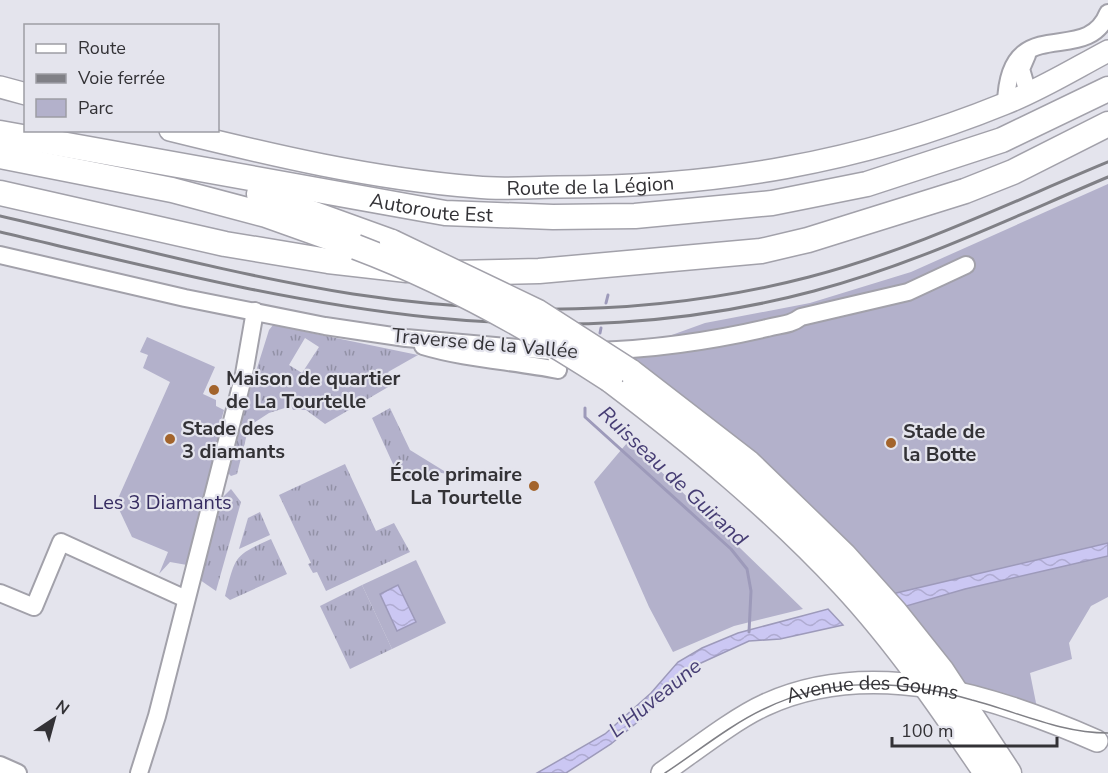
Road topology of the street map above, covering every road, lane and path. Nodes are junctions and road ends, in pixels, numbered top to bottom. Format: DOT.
graph roads {
  1 [pos="1108,13"];
  2 [pos="1032,46"];
  3 [pos="1108,51"];
  4 [pos="1108,77"];
  5 [pos="0,87"];
  6 [pos="1108,89"];
  7 [pos="24,93"];
  8 [pos="1028,93"];
  9 [pos="1006,104"];
  10 [pos="1108,109"];
  11 [pos="1108,124"];
  12 [pos="179,132"];
  13 [pos="0,134"];
  14 [pos="0,156"];
  15 [pos="867,184"];
  16 [pos="0,193"];
  17 [pos="0,255"];
  18 [pos="637,264"];
  19 [pos="966,266"];
  20 [pos="255,311"];
  21 [pos="620,376"];
  22 [pos="0,593"];
  23 [pos="186,599"];
  24 [pos="917,681"];
  25 [pos="972,705"];
  26 [pos="1103,742"];
  27 [pos="0,765"];
  28 [pos="18,773"];
  29 [pos="139,773"];
  30 [pos="662,773"];
  31 [pos="681,773"];
  32 [pos="986,773"];
  33 [pos="1009,773"];
  1 -- 2 [label="street"];
  2 -- 8 [label="street"];
  2 -- 9 [label="street"];
  3 -- 8 [label="main road, Route de la Légion"];
  4 -- 15 [label="highway"];
  5 -- 7 [label="main road"];
  6 -- 15 [label="highway"];
  8 -- 9 [label="main road, Route de la Légion"];
  9 -- 12 [label="main road, Route de la Légion"];
  10 -- 18 [label="highway"];
  11 -- 18 [label="highway"];
  13 -- 15 [label="highway, Autoroute Est"];
  13 -- 21 [label="highway, bridge"];
  14 -- 21 [label="highway, bridge"];
  16 -- 18 [label="highway"];
  17 -- 20 [label="street, Traverse de la Vallée"];
  19 -- 20 [label="street, Traverse de la Vallée, bridge"];
  20 -- 23 [label="street"];
  21 -- 24 [label="highway"];
  21 -- 25 [label="highway"];
  22 -- 23 [label="street"];
  23 -- 29 [label="street"];
  24 -- 25 [label="main road, Avenue des Goums"];
  24 -- 30 [label="main road, Avenue des Goums"];
  24 -- 31 [label="main road, Avenue des Goums"];
  24 -- 32 [label="highway"];
  25 -- 26 [label="main road, Avenue des Goums"];
  25 -- 33 [label="highway"];
  27 -- 28 [label="street"];
}
